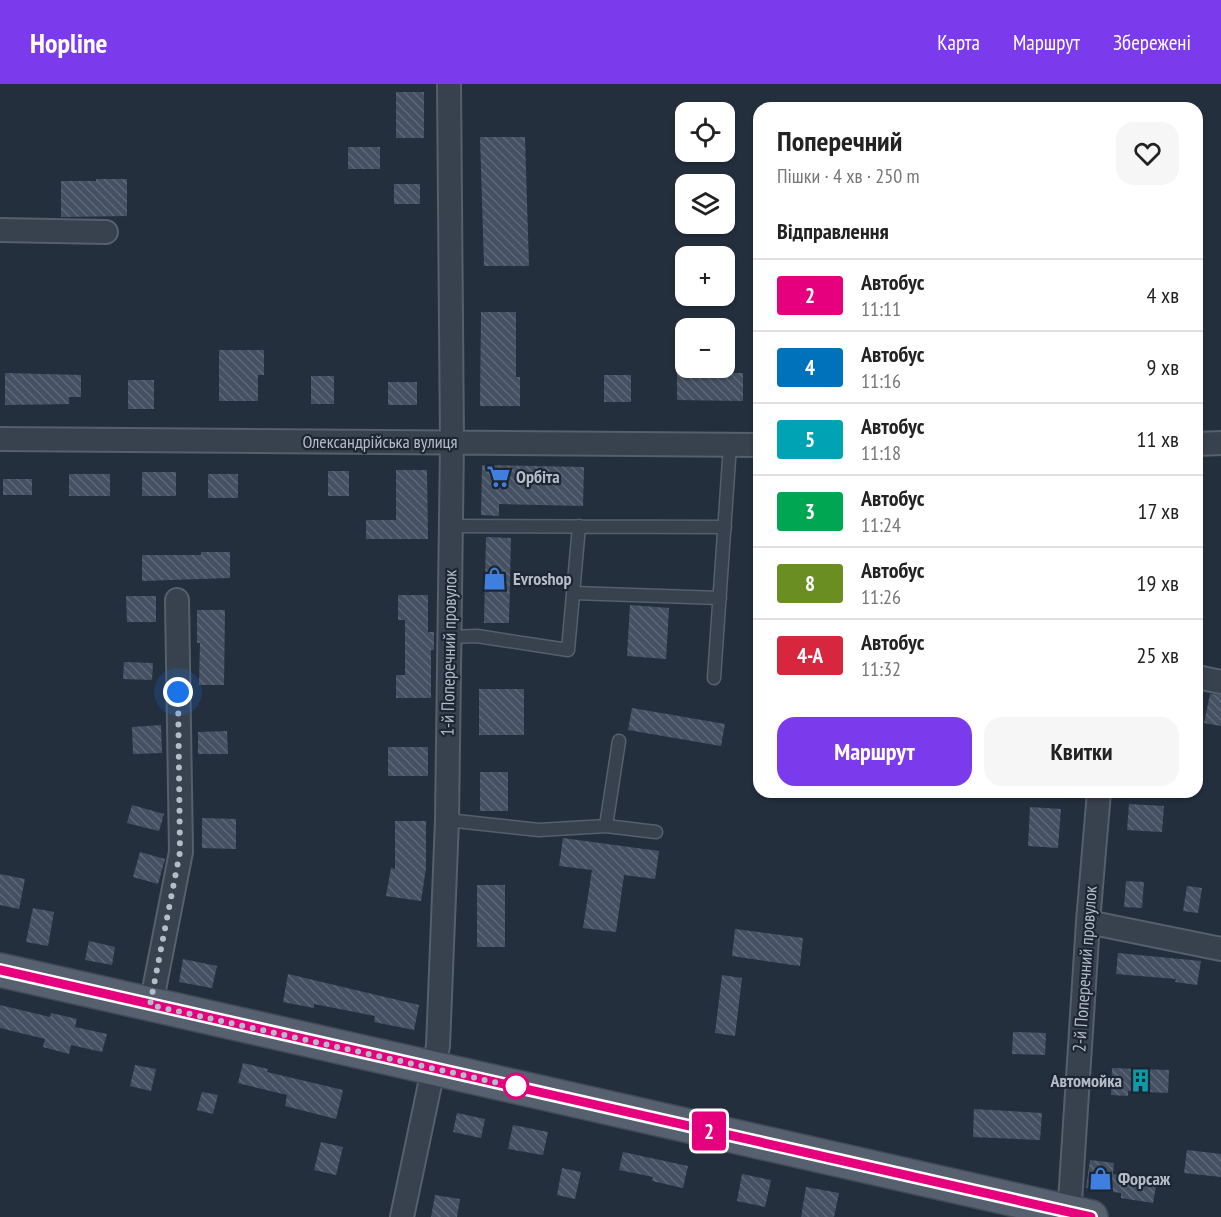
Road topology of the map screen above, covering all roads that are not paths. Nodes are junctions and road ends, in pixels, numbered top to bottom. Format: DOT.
graph roads {
  1 [pos="449,84"];
  2 [pos="0,230"];
  3 [pos="106,231"];
  4 [pos="0,439"];
  5 [pos="452,443"];
  6 [pos="1221,443"];
  7 [pos="1203,444"];
  8 [pos="730,445"];
  9 [pos="753,445"];
  10 [pos="450,526"];
  11 [pos="579,526"];
  12 [pos="725,527"];
  13 [pos="574,592"];
  14 [pos="720,598"];
  15 [pos="177,600"];
  16 [pos="449,637"];
  17 [pos="714,678"];
  18 [pos="1203,678"];
  19 [pos="1221,682"];
  20 [pos="619,741"];
  21 [pos="1099,798"];
  22 [pos="447,820"];
  23 [pos="606,826"];
  24 [pos="656,832"];
  25 [pos="1088,922"];
  26 [pos="1221,949"];
  27 [pos="0,970"];
  28 [pos="150,1005"];
  29 [pos="434,1068"];
  30 [pos="1076,1215"];
  31 [pos="402,1217"];
  1 -- 5 [label="street, 1-й Поперечний провулок"];
  2 -- 3 [label="street"];
  4 -- 5 [label="street, Олександрійська вулиця"];
  5 -- 8 [label="street, Олександрійська вулиця"];
  5 -- 10 [label="street, 1-й Поперечний провулок"];
  6 -- 7 [label="street"];
  8 -- 9 [label="street, Олександрійська вулиця"];
  8 -- 12 [label="lane"];
  10 -- 11 [label="lane"];
  10 -- 16 [label="street, 1-й Поперечний провулок"];
  11 -- 12 [label="lane"];
  11 -- 13 [label="lane"];
  12 -- 14 [label="lane"];
  13 -- 14 [label="lane"];
  13 -- 16 [label="lane"];
  14 -- 17 [label="lane"];
  15 -- 28 [label="street"];
  16 -- 22 [label="street, 1-й Поперечний провулок"];
  18 -- 19 [label="street"];
  20 -- 23 [label="lane"];
  21 -- 25 [label="street, 2-й Поперечний провулок"];
  22 -- 23 [label="lane"];
  22 -- 29 [label="street, 1-й Поперечний провулок"];
  23 -- 24 [label="lane"];
  25 -- 26 [label="street"];
  25 -- 30 [label="street, 2-й Поперечний провулок"];
  27 -- 28 [label="main road"];
  28 -- 29 [label="main road"];
  29 -- 30 [label="main road"];
  29 -- 31 [label="street, 1-й Поперечний провулок"];
}
